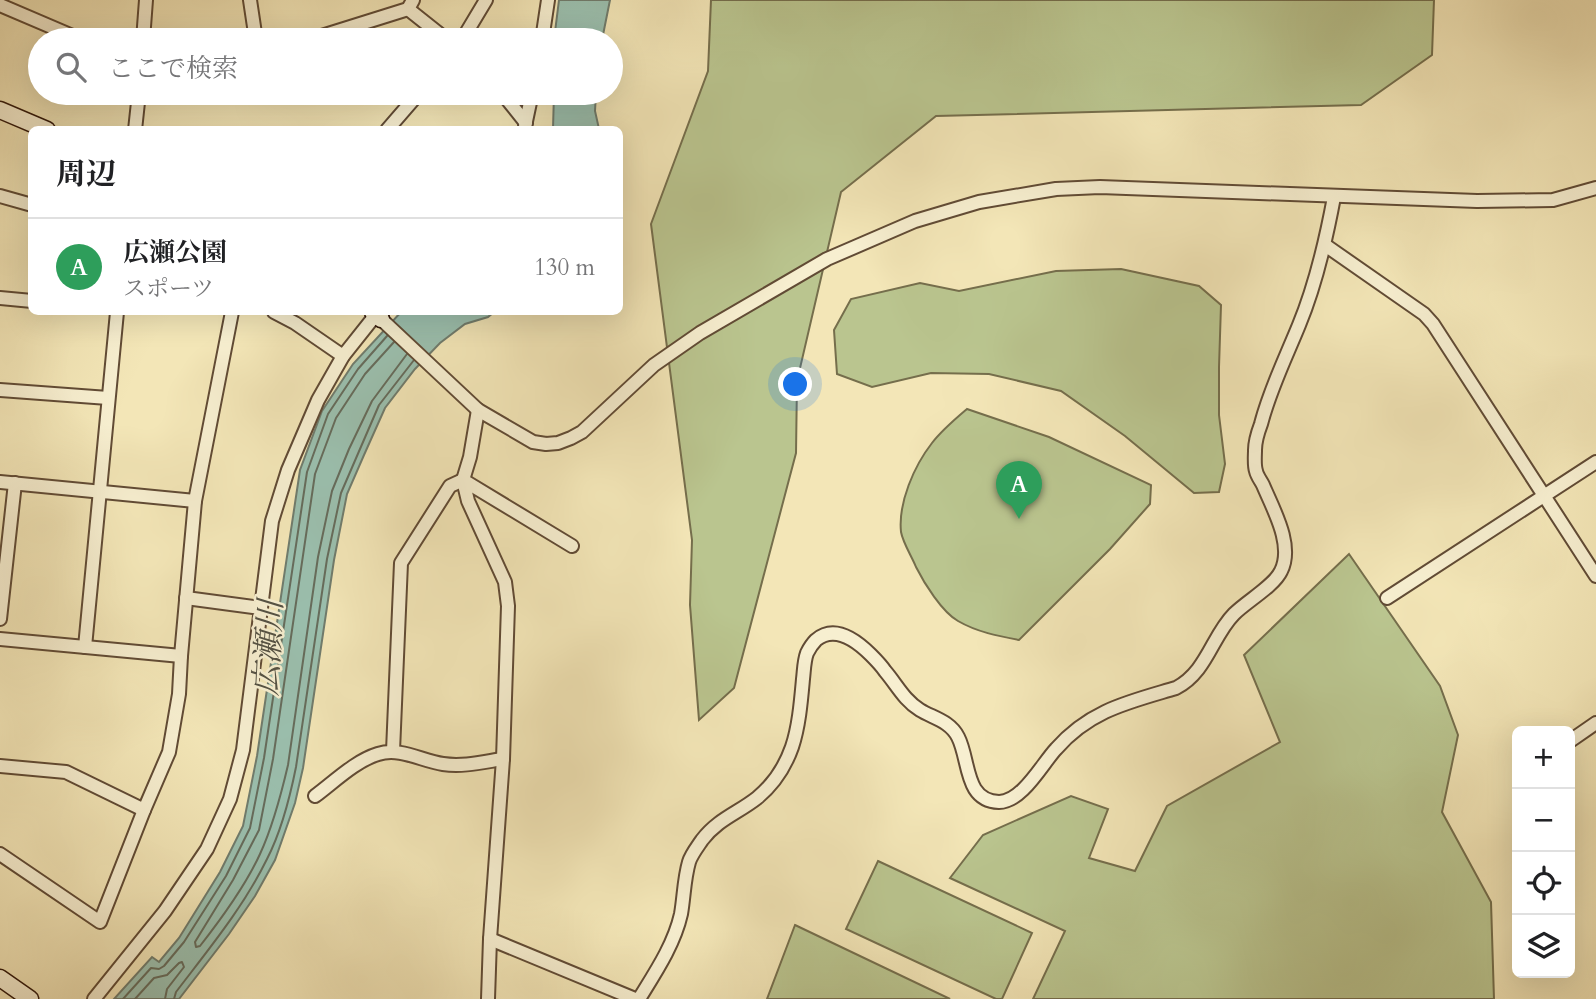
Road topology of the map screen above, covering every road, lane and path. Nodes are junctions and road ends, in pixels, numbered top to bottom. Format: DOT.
graph roads {
  1 [pos="146,0"];
  2 [pos="250,0"];
  3 [pos="486,0"];
  4 [pos="548,0"];
  5 [pos="411,4"];
  6 [pos="0,5"];
  7 [pos="54,28"];
  8 [pos="144,28"];
  9 [pos="254,28"];
  10 [pos="343,28"];
  11 [pos="435,28"];
  12 [pos="469,28"];
  13 [pos="544,28"];
  14 [pos="138,105"];
  15 [pos="409,105"];
  16 [pos="510,105"];
  17 [pos="529,105"];
  18 [pos="0,110"];
  19 [pos="38,126"];
  20 [pos="135,126"];
  21 [pos="390,126"];
  22 [pos="525,126"];
  23 [pos="1596,188"];
  24 [pos="0,196"];
  25 [pos="1334,197"];
  26 [pos="28,204"];
  27 [pos="1325,245"];
  28 [pos="0,298"];
  29 [pos="28,301"];
  30 [pos="117,315"];
  31 [pos="231,315"];
  32 [pos="280,315"];
  33 [pos="376,315"];
  34 [pos="378,315"];
  35 [pos="343,356"];
  36 [pos="0,390"];
  37 [pos="108,398"];
  38 [pos="478,410"];
  39 [pos="1596,462"];
  40 [pos="463,480"];
  41 [pos="0,482"];
  42 [pos="15,483"];
  43 [pos="99,492"];
  44 [pos="1544,496"];
  45 [pos="195,501"];
  46 [pos="572,546"];
  47 [pos="2,571"];
  48 [pos="1596,576"];
  49 [pos="186,598"];
  50 [pos="1387,598"];
  51 [pos="261,608"];
  52 [pos="0,620"];
  53 [pos="0,639"];
  54 [pos="85,647"];
  55 [pos="181,656"];
  56 [pos="1596,723"];
  57 [pos="1575,738"];
  58 [pos="393,751"];
  59 [pos="503,759"];
  60 [pos="0,766"];
  61 [pos="315,796"];
  62 [pos="144,810"];
  63 [pos="0,854"];
  64 [pos="490,939"];
  65 [pos="0,978"];
  66 [pos="30,999"];
  67 [pos="94,999"];
  68 [pos="488,999"];
  69 [pos="637,999"];
  1 -- 8 [label="street"];
  2 -- 9 [label="street"];
  3 -- 12 [label="street"];
  4 -- 13 [label="street"];
  5 -- 10 [label="street"];
  5 -- 11 [label="street"];
  6 -- 7 [label="street"];
  14 -- 20 [label="street"];
  15 -- 21 [label="street"];
  16 -- 22 [label="street"];
  17 -- 22 [label="street"];
  18 -- 19 [label="street"];
  23 -- 25 [label="street"];
  24 -- 26 [label="street"];
  25 -- 27 [label="street"];
  25 -- 38 [label="street"];
  27 -- 44 [label="street"];
  27 -- 69 [label="street"];
  28 -- 29 [label="street"];
  30 -- 37 [label="street"];
  31 -- 45 [label="street"];
  32 -- 35 [label="street"];
  33 -- 35 [label="street"];
  34 -- 38 [label="street"];
  35 -- 51 [label="street"];
  36 -- 37 [label="street"];
  37 -- 43 [label="street"];
  38 -- 40 [label="street"];
  39 -- 44 [label="street"];
  40 -- 46 [label="street"];
  40 -- 58 [label="street"];
  40 -- 59 [label="street"];
  41 -- 42 [label="street"];
  42 -- 43 [label="street"];
  42 -- 47 [label="street"];
  43 -- 45 [label="street"];
  43 -- 54 [label="street"];
  44 -- 48 [label="street"];
  44 -- 50 [label="street"];
  45 -- 49 [label="street"];
  47 -- 52 [label="street"];
  49 -- 51 [label="street"];
  49 -- 55 [label="street"];
  51 -- 67 [label="street"];
  53 -- 54 [label="street"];
  54 -- 55 [label="street"];
  55 -- 62 [label="street"];
  56 -- 57 [label="street"];
  58 -- 59 [label="street"];
  58 -- 61 [label="street"];
  59 -- 64 [label="street"];
  60 -- 62 [label="street"];
  62 -- 63 [label="street"];
  64 -- 68 [label="street"];
  64 -- 69 [label="street"];
  65 -- 66 [label="street"];
}
